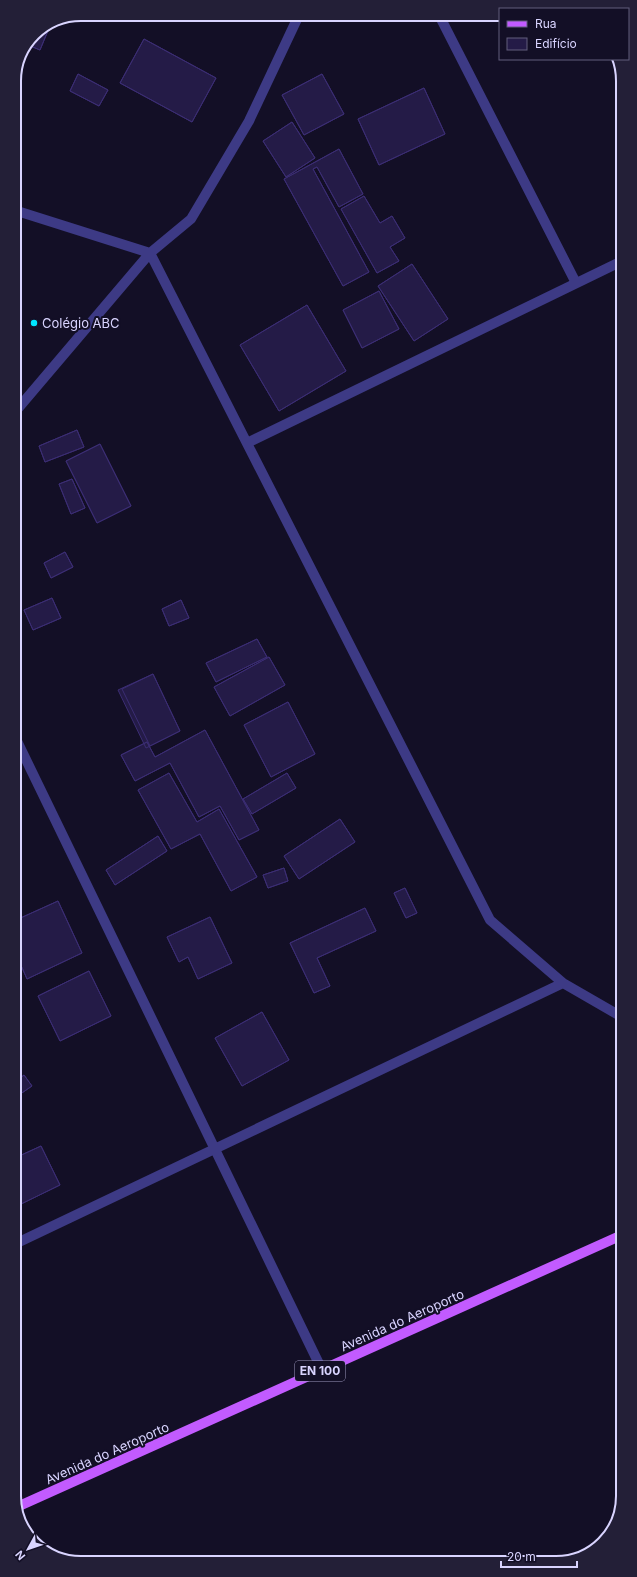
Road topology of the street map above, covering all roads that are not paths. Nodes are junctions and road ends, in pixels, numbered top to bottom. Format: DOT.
graph roads {
  1 [pos="296,21"];
  2 [pos="442,21"];
  3 [pos="21,212"];
  4 [pos="150,253"];
  5 [pos="616,264"];
  6 [pos="576,283"];
  7 [pos="21,405"];
  8 [pos="247,442"];
  9 [pos="21,749"];
  10 [pos="563,983"];
  11 [pos="616,1014"];
  12 [pos="215,1148"];
  13 [pos="616,1237"];
  14 [pos="21,1240"];
  15 [pos="322,1370"];
  16 [pos="22,1505"];
  1 -- 4 [label="street"];
  2 -- 6 [label="street"];
  3 -- 4 [label="street"];
  4 -- 7 [label="street"];
  4 -- 8 [label="street"];
  5 -- 6 [label="street"];
  6 -- 8 [label="street"];
  8 -- 10 [label="street"];
  9 -- 12 [label="street"];
  10 -- 11 [label="street"];
  10 -- 12 [label="street"];
  12 -- 14 [label="street"];
  12 -- 15 [label="street"];
  13 -- 15 [label="main road, Avenida do Aeroporto / EN 100"];
  15 -- 16 [label="main road, Avenida do Aeroporto / EN 100"];
}
